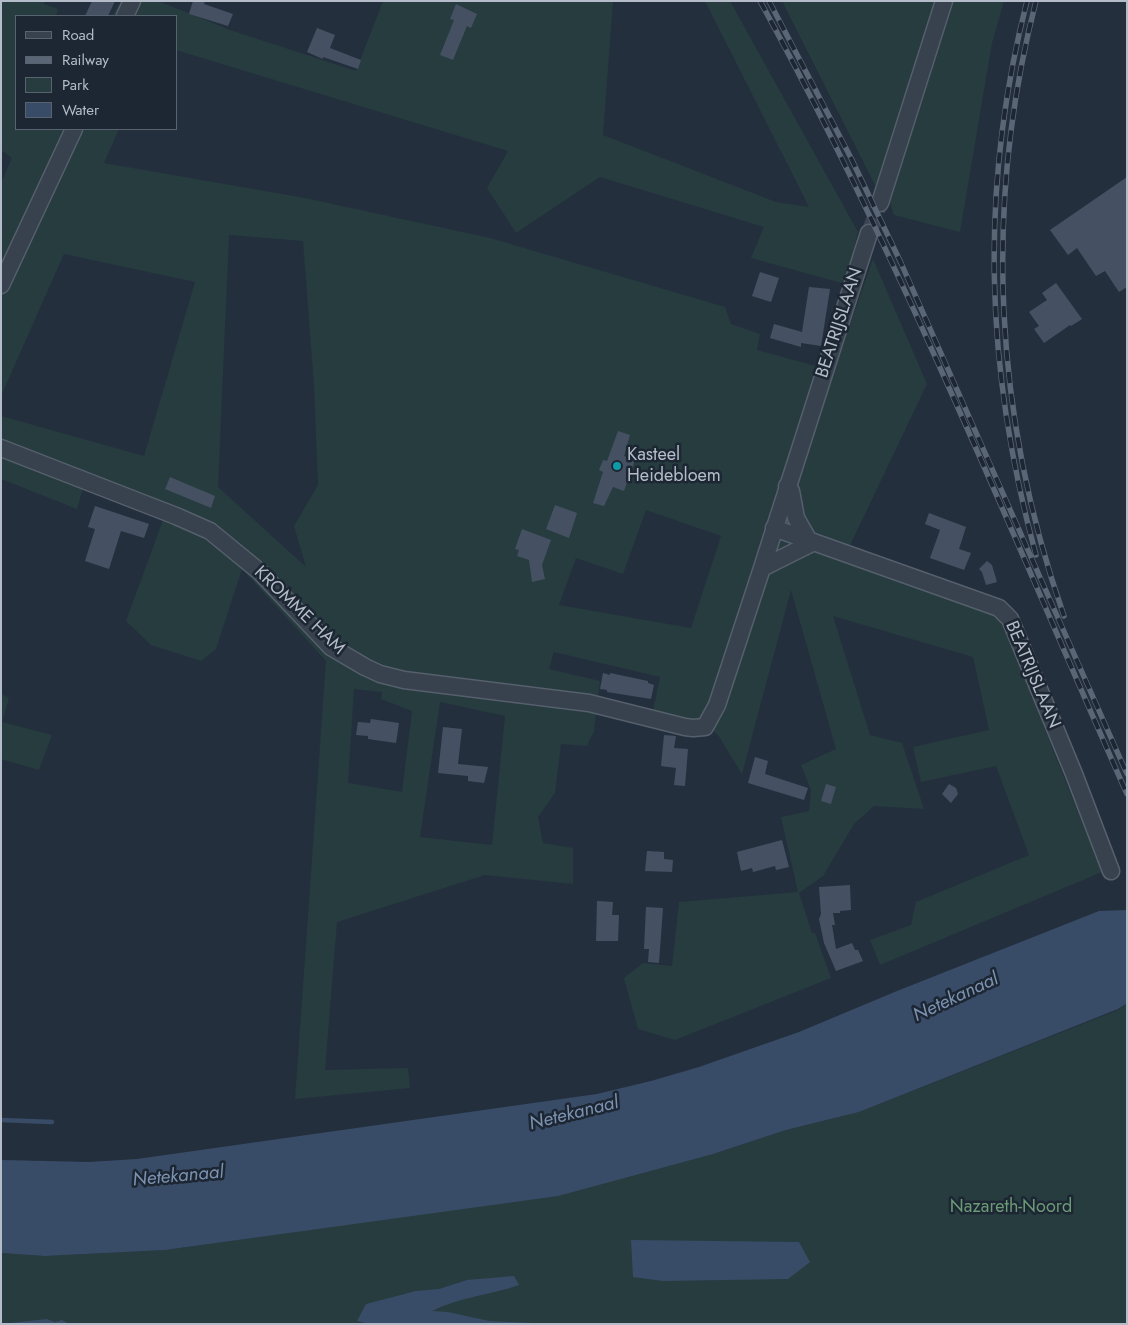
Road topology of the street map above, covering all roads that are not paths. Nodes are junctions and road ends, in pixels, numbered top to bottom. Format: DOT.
graph roads {
  1 [pos="132,1"];
  2 [pos="944,1"];
  3 [pos="125,15"];
  4 [pos="74,130"];
  5 [pos="880,203"];
  6 [pos="869,233"];
  7 [pos="1,286"];
  8 [pos="1,448"];
  9 [pos="788,486"];
  10 [pos="774,528"];
  11 [pos="811,542"];
  12 [pos="762,568"];
  13 [pos="705,727"];
  14 [pos="1111,871"];
  1 -- 3 [label="street"];
  2 -- 5 [label="street"];
  4 -- 7 [label="street"];
  6 -- 9 [label="street, BEATRIJSLAAN"];
  8 -- 13 [label="street, KROMME HAM"];
  9 -- 10 [label="street, BEATRIJSLAAN"];
  9 -- 11 [label="street"];
  10 -- 11 [label="street, BEATRIJSLAAN"];
  10 -- 12 [label="street, BEATRIJSLAAN"];
  11 -- 12 [label="street"];
  11 -- 14 [label="street, BEATRIJSLAAN"];
  12 -- 13 [label="street, BEATRIJSLAAN"];
}
